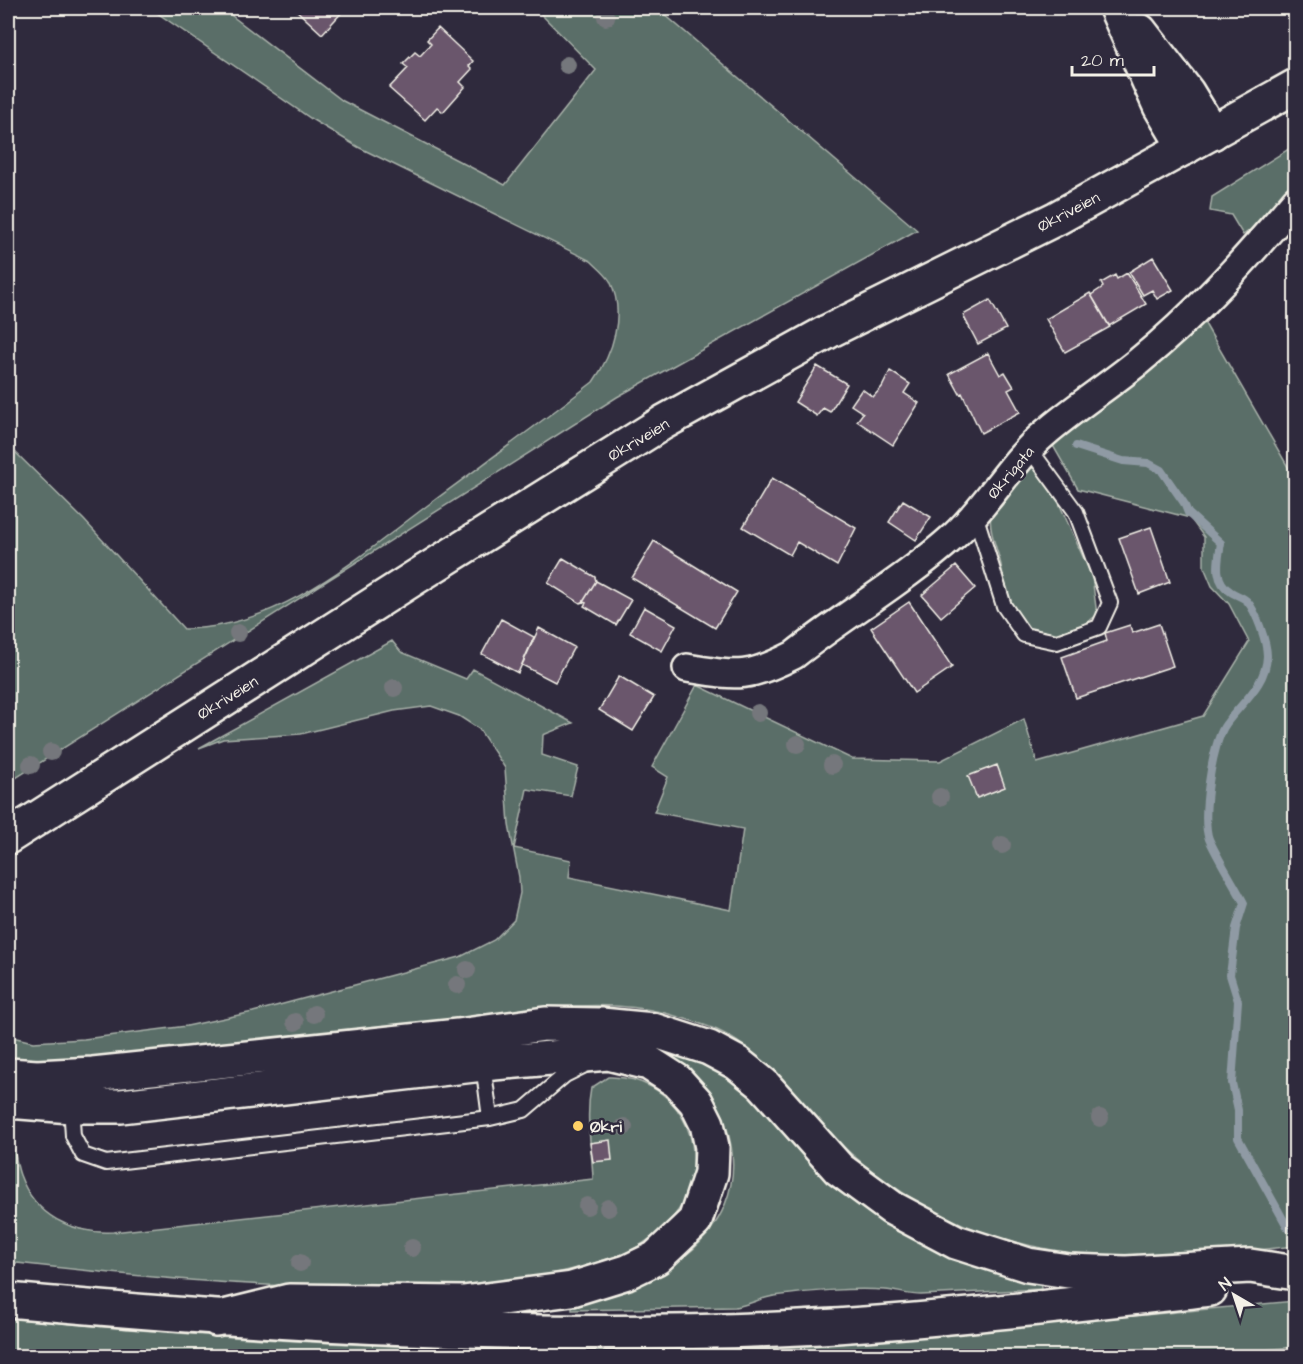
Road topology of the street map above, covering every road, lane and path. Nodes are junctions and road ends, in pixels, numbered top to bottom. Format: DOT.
graph roads {
  1 [pos="1116,8"];
  2 [pos="1122,8"];
  3 [pos="1296,86"];
  4 [pos="1198,140"];
  5 [pos="1296,200"];
  6 [pos="1029,448"];
  7 [pos="975,514"];
  8 [pos="687,668"];
  9 [pos="8,837"];
  10 [pos="458,1036"];
  11 [pos="608,1053"];
  12 [pos="483,1064"];
  13 [pos="93,1074"];
  14 [pos="8,1075"];
  15 [pos="8,1101"];
  16 [pos="71,1106"];
  17 [pos="490,1118"];
  18 [pos="1296,1273"];
  19 [pos="1296,1280"];
  20 [pos="8,1300"];
  21 [pos="216,1319"];
  1 -- 4 [label="main road"];
  2 -- 4 [label="main road"];
  3 -- 4 [label="main road, Økriveien"];
  4 -- 9 [label="main road, Økriveien"];
  5 -- 6 [label="street, Økrigata"];
  6 -- 7 [label="street, Økrigata"];
  6 -- 7 [label="lane"];
  7 -- 8 [label="street, Økrigata"];
  10 -- 12 [label="lane"];
  10 -- 13 [label="main road"];
  10 -- 18 [label="main road"];
  11 -- 12 [label="main road"];
  11 -- 17 [label="lane"];
  11 -- 21 [label="main road"];
  12 -- 16 [label="main road"];
  12 -- 17 [label="lane"];
  13 -- 14 [label="main road"];
  13 -- 16 [label="lane"];
  15 -- 16 [label="main road"];
  16 -- 17 [label="lane"];
  19 -- 21 [label="main road"];
  20 -- 21 [label="main road"];
}
